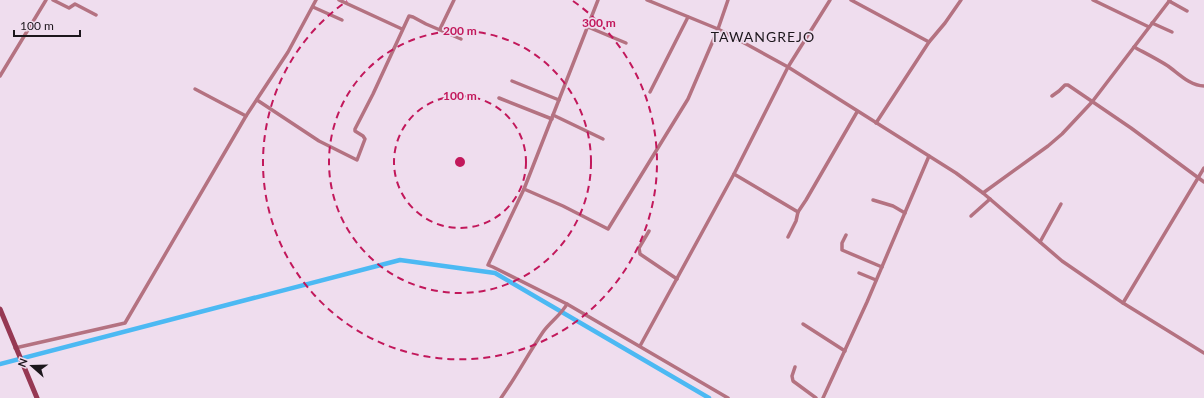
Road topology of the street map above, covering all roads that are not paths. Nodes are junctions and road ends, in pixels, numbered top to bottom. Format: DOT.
graph roads {
  1 [pos="46,0"];
  2 [pos="53,0"];
  3 [pos="316,0"];
  4 [pos="339,0"];
  5 [pos="454,0"];
  6 [pos="598,0"];
  7 [pos="647,0"];
  8 [pos="728,0"];
  9 [pos="830,0"];
  10 [pos="851,0"];
  11 [pos="961,0"];
  12 [pos="1093,0"];
  13 [pos="1169,1"];
  14 [pos="313,7"];
  15 [pos="1187,11"];
  16 [pos="96,15"];
  17 [pos="688,17"];
  18 [pos="342,20"];
  19 [pos="1152,23"];
  20 [pos="588,27"];
  21 [pos="1149,27"];
  22 [pos="402,29"];
  23 [pos="440,29"];
  24 [pos="718,29"];
  25 [pos="1172,32"];
  26 [pos="461,39"];
  27 [pos="929,42"];
  28 [pos="626,43"];
  29 [pos="1134,46"];
  30 [pos="788,68"];
  31 [pos="0,76"];
  32 [pos="512,81"];
  33 [pos="1204,86"];
  34 [pos="195,89"];
  35 [pos="650,92"];
  36 [pos="1052,96"];
  37 [pos="499,98"];
  38 [pos="257,100"];
  39 [pos="559,100"];
  40 [pos="1092,102"];
  41 [pos="857,112"];
  42 [pos="246,116"];
  43 [pos="552,117"];
  44 [pos="876,123"];
  45 [pos="603,139"];
  46 [pos="930,156"];
  47 [pos="1204,168"];
  48 [pos="734,174"];
  49 [pos="1198,178"];
  50 [pos="1204,182"];
  51 [pos="524,189"];
  52 [pos="983,193"];
  53 [pos="990,199"];
  54 [pos="874,200"];
  55 [pos="1061,204"];
  56 [pos="798,212"];
  57 [pos="905,213"];
  58 [pos="970,216"];
  59 [pos="649,231"];
  60 [pos="846,235"];
  61 [pos="788,237"];
  62 [pos="1040,242"];
  63 [pos="882,267"];
  64 [pos="859,273"];
  65 [pos="678,279"];
  66 [pos="876,280"];
  67 [pos="1123,303"];
  68 [pos="566,305"];
  69 [pos="0,310"];
  70 [pos="803,324"];
  71 [pos="640,346"];
  72 [pos="16,349"];
  73 [pos="845,351"];
  74 [pos="1204,353"];
  75 [pos="795,367"];
  76 [pos="37,398"];
  77 [pos="501,398"];
  78 [pos="728,398"];
  79 [pos="816,398"];
  80 [pos="823,398"];
  1 -- 31 [label="street"];
  2 -- 16 [label="street"];
  3 -- 14 [label="street"];
  4 -- 22 [label="street"];
  5 -- 23 [label="street"];
  6 -- 20 [label="street"];
  7 -- 17 [label="street"];
  8 -- 24 [label="street"];
  9 -- 30 [label="street"];
  10 -- 27 [label="street"];
  11 -- 27 [label="street"];
  12 -- 21 [label="street"];
  13 -- 15 [label="street"];
  13 -- 19 [label="street"];
  14 -- 18 [label="street"];
  14 -- 38 [label="street"];
  17 -- 24 [label="street"];
  17 -- 35 [label="street"];
  19 -- 21 [label="street"];
  19 -- 25 [label="street"];
  20 -- 28 [label="street"];
  20 -- 39 [label="street"];
  21 -- 29 [label="street"];
  22 -- 23 [label="street"];
  22 -- 38 [label="street"];
  23 -- 26 [label="street"];
  24 -- 30 [label="street"];
  24 -- 51 [label="street"];
  27 -- 44 [label="street"];
  29 -- 33 [label="street"];
  29 -- 40 [label="street"];
  30 -- 41 [label="street"];
  30 -- 48 [label="street"];
  32 -- 39 [label="street"];
  34 -- 42 [label="street"];
  36 -- 40 [label="street"];
  37 -- 43 [label="street"];
  38 -- 42 [label="street"];
  39 -- 43 [label="street"];
  40 -- 49 [label="street"];
  40 -- 52 [label="street"];
  41 -- 44 [label="street"];
  41 -- 56 [label="street"];
  42 -- 72 [label="street"];
  43 -- 45 [label="street"];
  43 -- 51 [label="street"];
  44 -- 46 [label="street"];
  46 -- 52 [label="street"];
  46 -- 57 [label="street"];
  47 -- 49 [label="street"];
  48 -- 56 [label="street"];
  48 -- 65 [label="street"];
  49 -- 50 [label="street"];
  49 -- 67 [label="street"];
  51 -- 68 [label="street"];
  52 -- 53 [label="street"];
  53 -- 58 [label="street"];
  53 -- 62 [label="street"];
  54 -- 57 [label="street"];
  55 -- 62 [label="street"];
  56 -- 61 [label="street"];
  57 -- 63 [label="street"];
  59 -- 65 [label="street"];
  60 -- 63 [label="street"];
  62 -- 67 [label="street"];
  63 -- 66 [label="street"];
  64 -- 66 [label="street"];
  65 -- 71 [label="street"];
  66 -- 73 [label="street"];
  67 -- 74 [label="street"];
  68 -- 71 [label="street"];
  68 -- 77 [label="street"];
  69 -- 72 [label="main road"];
  70 -- 73 [label="street"];
  71 -- 78 [label="street"];
  72 -- 76 [label="main road"];
  73 -- 80 [label="street"];
  75 -- 79 [label="street"];
}
